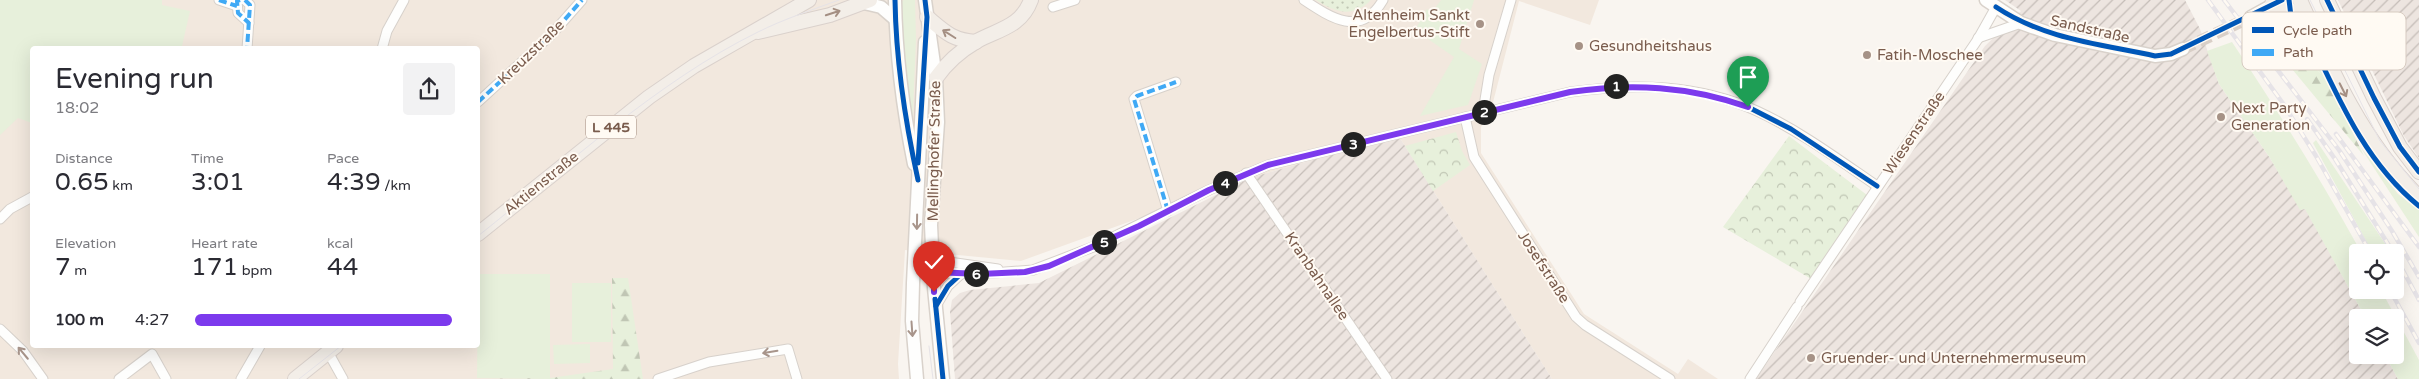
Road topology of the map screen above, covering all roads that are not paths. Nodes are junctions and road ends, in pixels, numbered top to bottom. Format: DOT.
graph roads {
  1 [pos="219,0"];
  2 [pos="245,0"];
  3 [pos="404,0"];
  4 [pos="582,0"];
  5 [pos="809,0"];
  6 [pos="895,0"];
  7 [pos="925,0"];
  8 [pos="1031,0"];
  9 [pos="1075,0"];
  10 [pos="1304,0"];
  11 [pos="1383,0"];
  12 [pos="1511,0"];
  13 [pos="2300,0"];
  14 [pos="2327,0"];
  15 [pos="867,1"];
  16 [pos="2276,2"];
  17 [pos="238,3"];
  18 [pos="1991,4"];
  19 [pos="1053,7"];
  20 [pos="2259,12"];
  21 [pos="2297,12"];
  22 [pos="2304,12"];
  23 [pos="2333,12"];
  24 [pos="927,17"];
  25 [pos="895,20"];
  26 [pos="249,23"];
  27 [pos="2020,23"];
  28 [pos="752,32"];
  29 [pos="1978,39"];
  30 [pos="976,42"];
  31 [pos="246,46"];
  32 [pos="383,46"];
  33 [pos="2183,49"];
  34 [pos="2334,70"];
  35 [pos="2361,70"];
  36 [pos="936,78"];
  37 [pos="1176,82"];
  38 [pos="480,100"];
  39 [pos="1483,108"];
  40 [pos="1465,117"];
  41 [pos="2419,172"];
  42 [pos="1246,173"];
  43 [pos="918,180"];
  44 [pos="1877,186"];
  45 [pos="2419,197"];
  46 [pos="30,198"];
  47 [pos="1168,211"];
  48 [pos="0,220"];
  49 [pos="480,232"];
  50 [pos="914,265"];
  51 [pos="933,266"];
  52 [pos="1012,272"];
  53 [pos="961,274"];
  54 [pos="912,283"];
  55 [pos="934,292"];
  56 [pos="936,306"];
  57 [pos="0,329"];
  58 [pos="259,348"];
  59 [pos="332,349"];
  60 [pos="151,350"];
  61 [pos="661,378"];
  62 [pos="42,379"];
  63 [pos="118,379"];
  64 [pos="166,379"];
  65 [pos="241,379"];
  66 [pos="294,379"];
  67 [pos="343,379"];
  68 [pos="797,379"];
  69 [pos="917,379"];
  70 [pos="944,379"];
  71 [pos="1387,379"];
  72 [pos="1670,379"];
  73 [pos="1750,379"];
  1 -- 17 [label="street"];
  2 -- 26 [label="street"];
  3 -- 32 [label="street"];
  4 -- 38 [label="street, Kreuzstraße"];
  5 -- 28 [label="main road, Aktienstraße / L 445"];
  6 -- 25 [label="main road"];
  7 -- 24 [label="main road"];
  8 -- 30 [label="main road"];
  9 -- 19 [label="street"];
  10 -- 11 [label="street"];
  12 -- 39 [label="street"];
  13 -- 22 [label="main road"];
  14 -- 23 [label="main road"];
  15 -- 25 [label="main road"];
  28 -- 15 [label="main road, Aktienstraße / L 445, one-way"];
  16 -- 20 [label="main road"];
  16 -- 21 [label="main road"];
  17 -- 26 [label="street"];
  18 -- 27 [label="main road, Sandstraße"];
  18 -- 29 [label="street, Wiesenstraße"];
  30 -- 24 [label="main road, one-way"];
  24 -- 36 [label="main road, Mellinghofer Straße"];
  24 -- 43 [label="main road, Mellinghofer Straße"];
  25 -- 43 [label="main road"];
  26 -- 31 [label="street"];
  27 -- 29 [label="street"];
  27 -- 33 [label="main road, Sandstraße"];
  28 -- 49 [label="main road, Aktienstraße / L 445"];
  29 -- 44 [label="street, Wiesenstraße"];
  30 -- 36 [label="main road"];
  34 -- 45 [label="main road, one-way"];
  35 -- 41 [label="main road"];
  36 -- 51 [label="main road, Mellinghofer Straße"];
  37 -- 47 [label="street"];
  39 -- 40 [label="street"];
  39 -- 44 [label="street"];
  40 -- 42 [label="street"];
  40 -- 72 [label="street, Josefstraße"];
  42 -- 47 [label="street"];
  42 -- 71 [label="street, Kranbahnallee"];
  43 -- 50 [label="main road, Mellinghofer Straße, one-way"];
  44 -- 73 [label="street, Wiesenstraße"];
  46 -- 48 [label="street"];
  47 -- 52 [label="street"];
  50 -- 51 [label="street"];
  50 -- 54 [label="main road, Mellinghofer Straße"];
  51 -- 52 [label="street"];
  51 -- 53 [label="street"];
  51 -- 55 [label="main road, Mellinghofer Straße"];
  52 -- 53 [label="street"];
  53 -- 56 [label="street"];
  54 -- 55 [label="main road"];
  54 -- 69 [label="main road, Mellinghofer Straße, one-way"];
  55 -- 56 [label="main road, Mellinghofer Straße"];
  56 -- 70 [label="main road, Mellinghofer Straße"];
  62 -- 57 [label="street, one-way"];
  58 -- 65 [label="street"];
  59 -- 66 [label="main road"];
  59 -- 67 [label="street"];
  60 -- 63 [label="street"];
  60 -- 64 [label="street"];
  68 -- 61 [label="street, one-way"];
}
